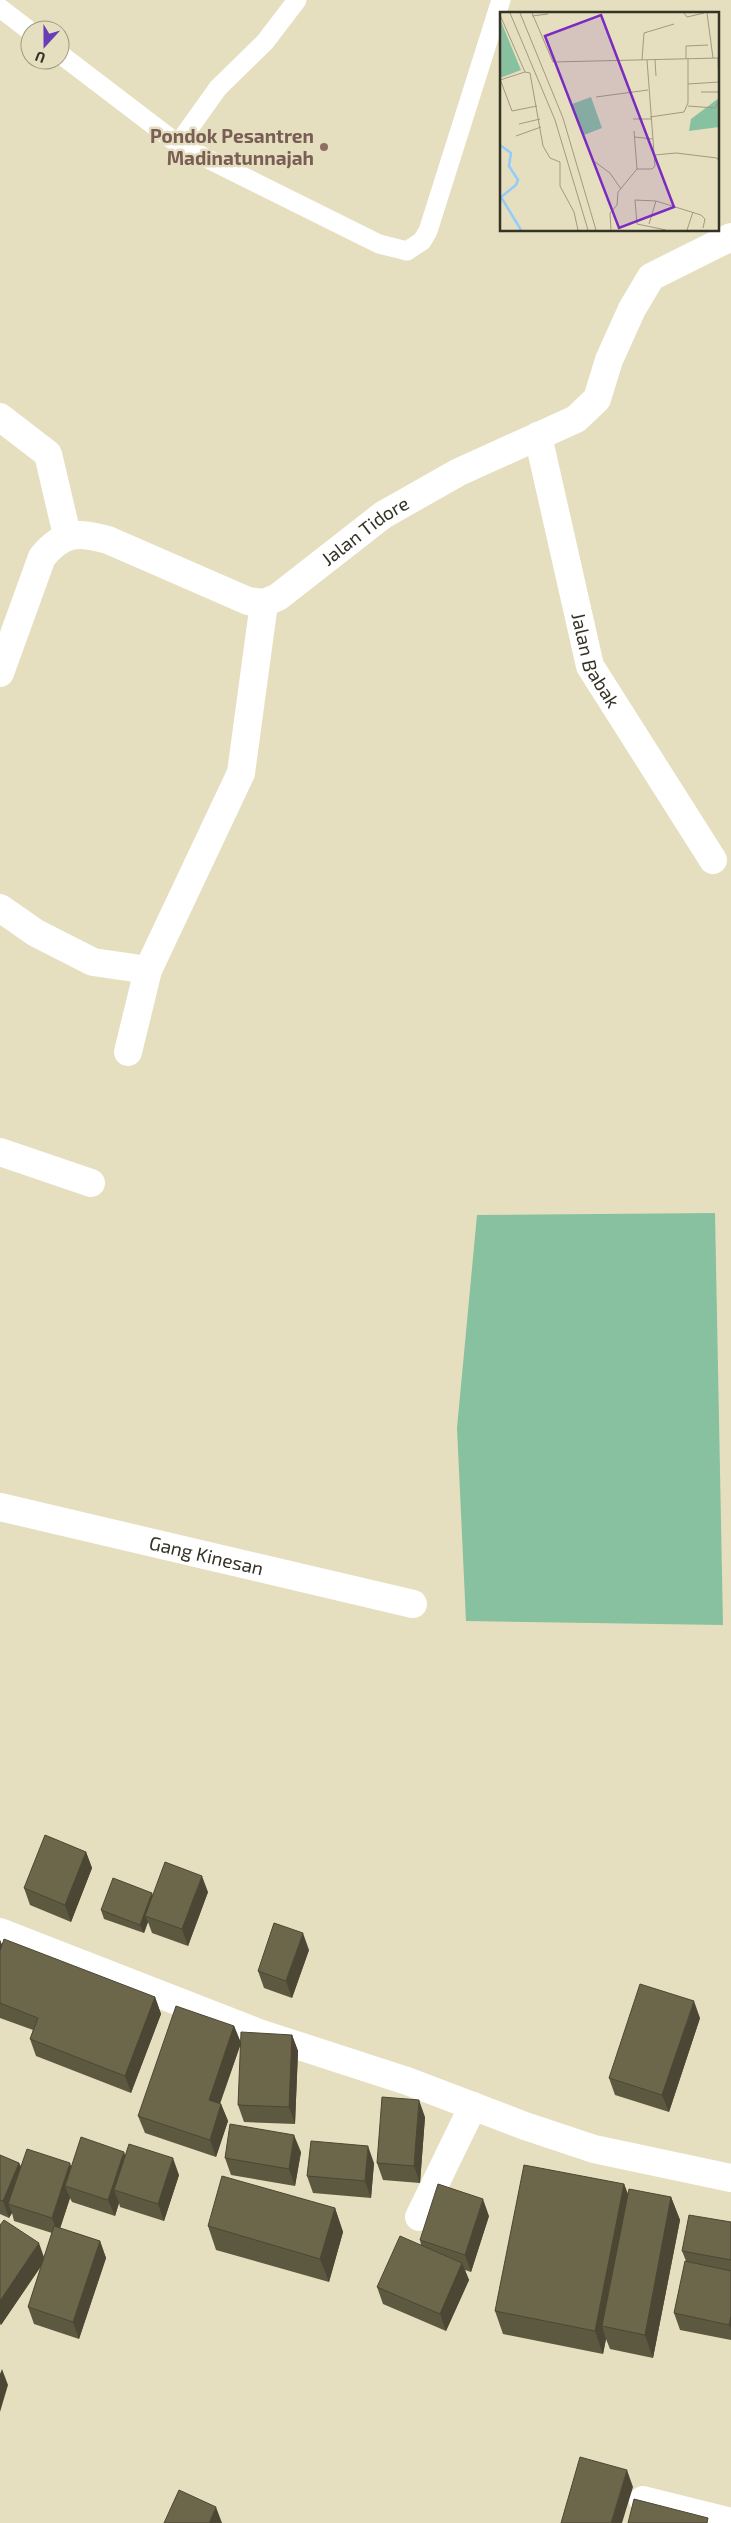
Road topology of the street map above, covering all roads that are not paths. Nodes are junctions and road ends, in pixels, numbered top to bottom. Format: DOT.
graph roads {
  1 [pos="297,0"];
  2 [pos="501,0"];
  3 [pos="0,8"];
  4 [pos="20,23"];
  5 [pos="70,62"];
  6 [pos="178,144"];
  7 [pos="731,237"];
  8 [pos="0,417"];
  9 [pos="538,436"];
  10 [pos="67,535"];
  11 [pos="264,603"];
  12 [pos="0,673"];
  13 [pos="713,860"];
  14 [pos="0,908"];
  15 [pos="148,970"];
  16 [pos="128,1052"];
  17 [pos="0,1152"];
  18 [pos="91,1183"];
  19 [pos="0,1506"];
  20 [pos="412,1604"];
  21 [pos="0,1932"];
  22 [pos="473,2106"];
  23 [pos="731,2178"];
  24 [pos="419,2217"];
  25 [pos="643,2500"];
  26 [pos="731,2522"];
  1 -- 6 [label="lane"];
  2 -- 6 [label="lane"];
  3 -- 4 [label="lane"];
  5 -- 6 [label="lane"];
  7 -- 9 [label="street, Jalan Tidore"];
  8 -- 10 [label="street"];
  9 -- 11 [label="street, Jalan Tidore"];
  9 -- 13 [label="street, Jalan Babak"];
  10 -- 11 [label="street"];
  10 -- 12 [label="street"];
  11 -- 15 [label="street"];
  14 -- 15 [label="street"];
  15 -- 16 [label="street"];
  17 -- 18 [label="street"];
  19 -- 20 [label="street, Gang Kinesan"];
  21 -- 22 [label="street"];
  22 -- 23 [label="street"];
  22 -- 24 [label="street"];
  25 -- 26 [label="street"];
}
